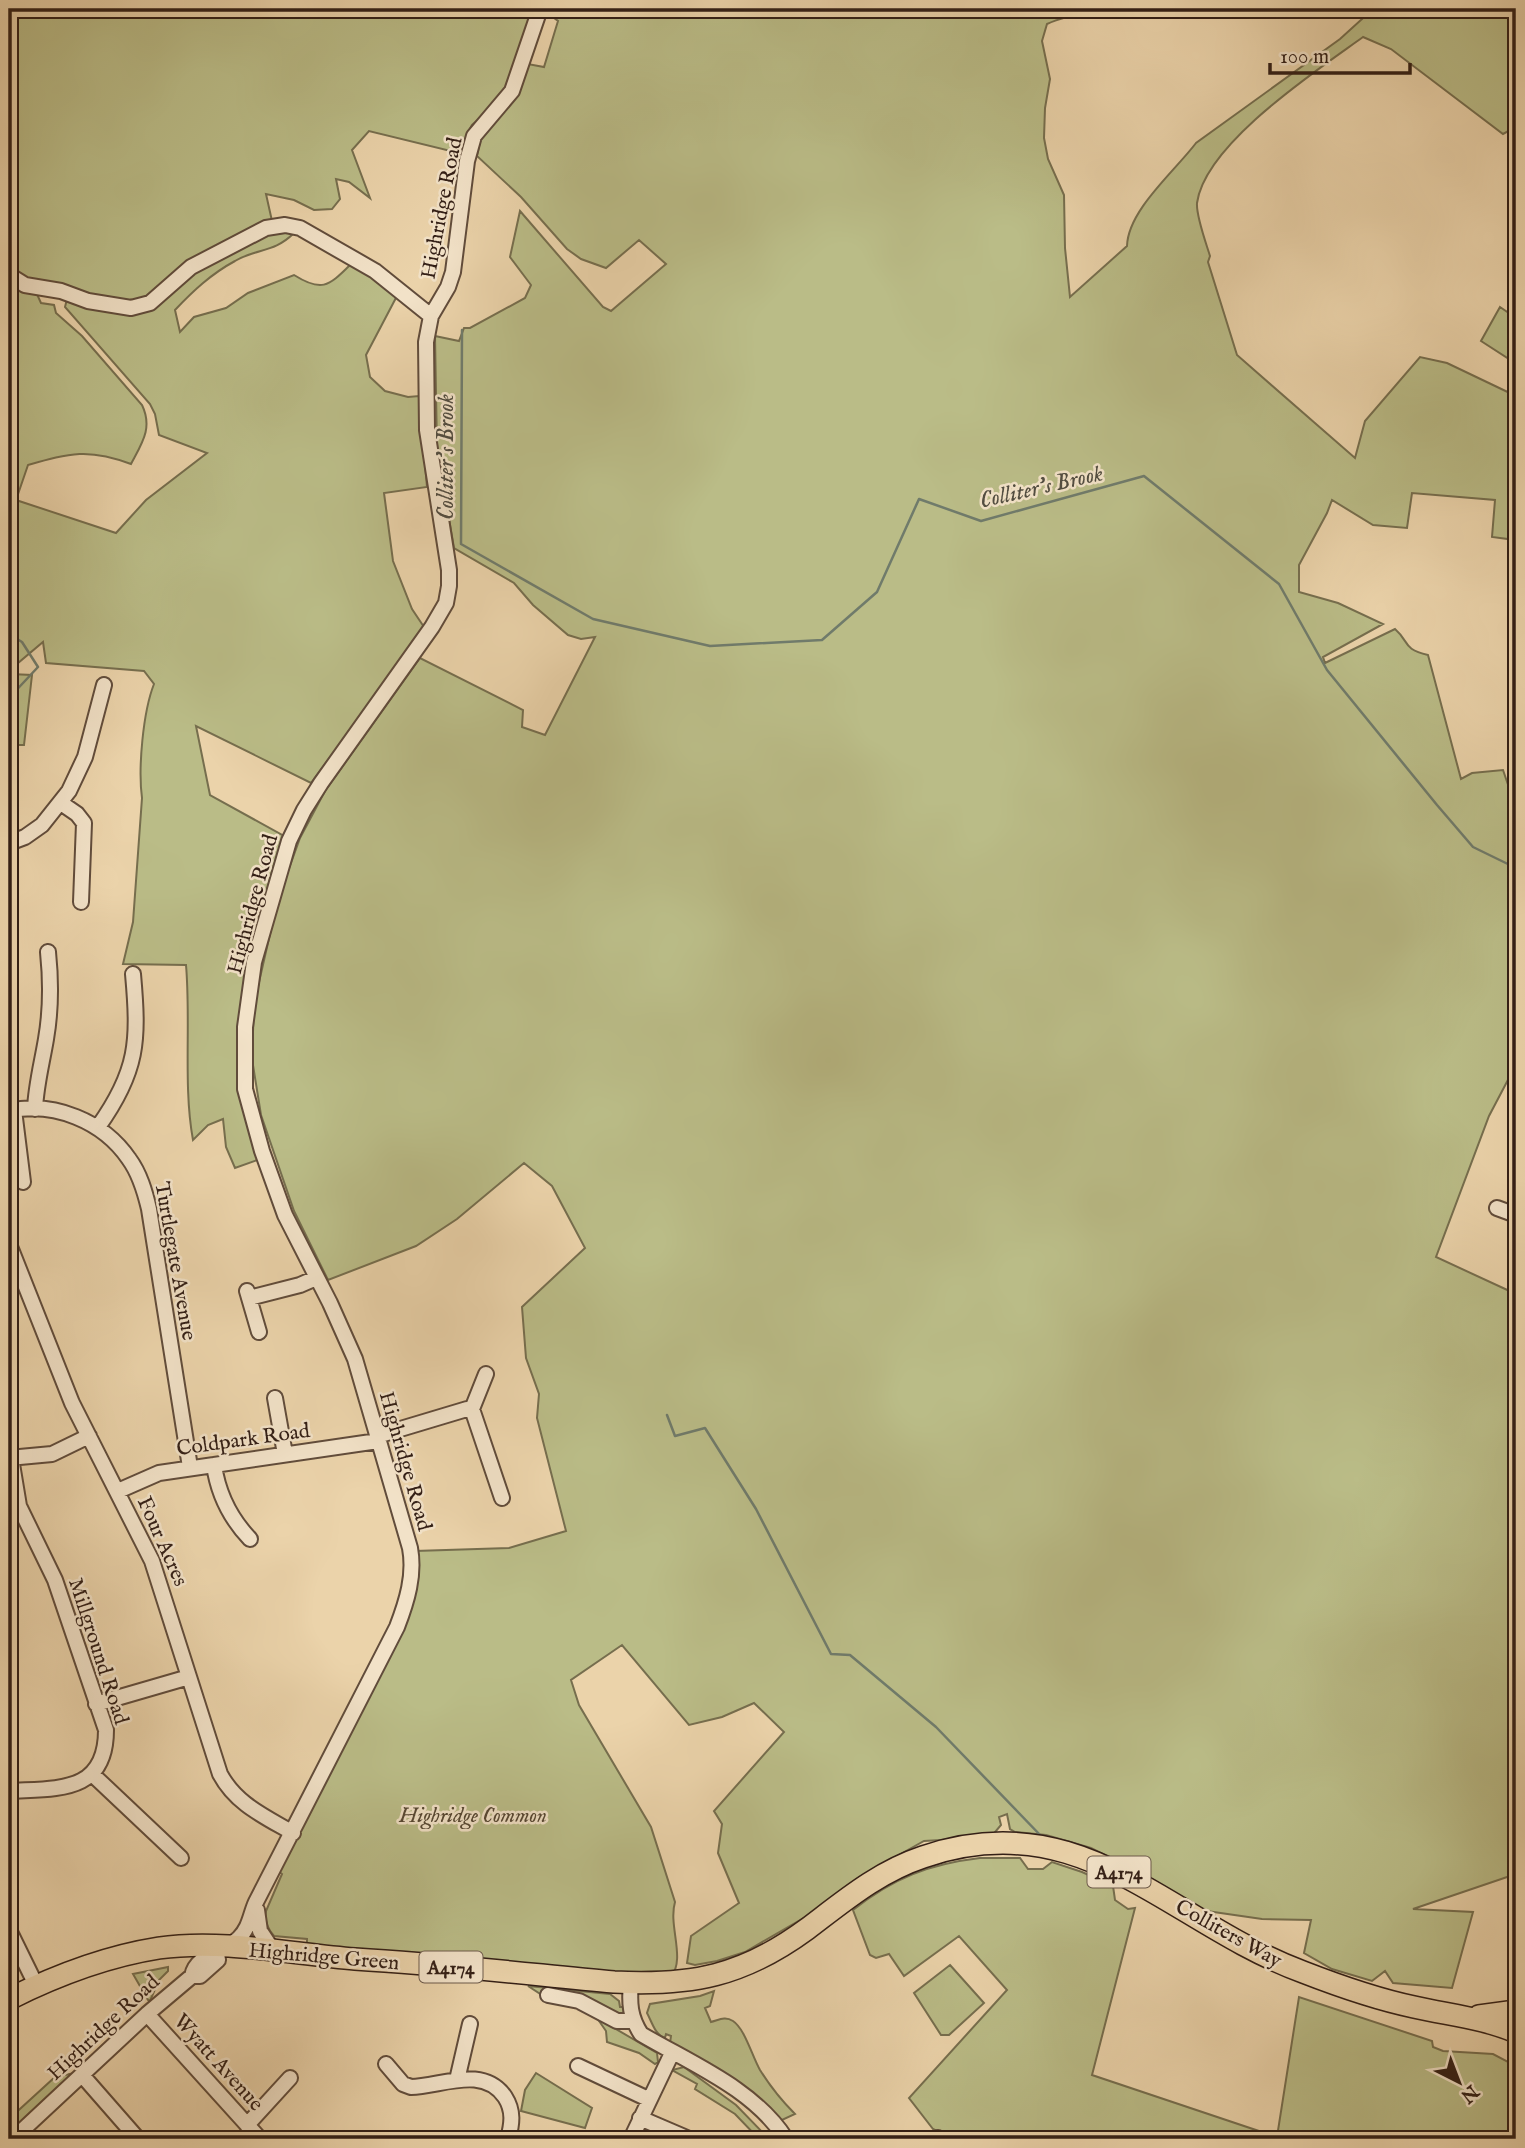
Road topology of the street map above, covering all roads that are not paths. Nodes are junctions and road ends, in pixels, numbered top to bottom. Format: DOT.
graph roads {
  1 [pos="540,9"];
  2 [pos="9,275"];
  3 [pos="431,316"];
  4 [pos="104,685"];
  5 [pos="61,803"];
  6 [pos="9,843"];
  7 [pos="81,902"];
  8 [pos="48,952"];
  9 [pos="133,974"];
  10 [pos="35,1109"];
  11 [pos="11,1111"];
  12 [pos="98,1127"];
  13 [pos="14,1158"];
  14 [pos="23,1182"];
  15 [pos="1497,1208"];
  16 [pos="1516,1215"];
  17 [pos="9,1244"];
  18 [pos="316,1278"];
  19 [pos="259,1332"];
  20 [pos="486,1374"];
  21 [pos="275,1398"];
  22 [pos="472,1409"];
  23 [pos="89,1436"];
  24 [pos="378,1439"];
  25 [pos="285,1454"];
  26 [pos="10,1458"];
  27 [pos="214,1465"];
  28 [pos="190,1468"];
  29 [pos="118,1491"];
  30 [pos="502,1498"];
  31 [pos="250,1539"];
  32 [pos="189,1676"];
  33 [pos="96,1704"];
  34 [pos="92,1774"];
  35 [pos="9,1791"];
  36 [pos="293,1833"];
  37 [pos="181,1858"];
  38 [pos="255,1904"];
  39 [pos="9,1930"];
  40 [pos="272,1949"];
  41 [pos="222,1950"];
  42 [pos="771,1953"];
  43 [pos="631,1983"];
  44 [pos="36,1985"];
  45 [pos="548,1995"];
  46 [pos="9,1999"];
  47 [pos="1516,2011"];
  48 [pos="147,2014"];
  49 [pos="1470,2017"];
  50 [pos="633,2021"];
  51 [pos="1516,2032"];
  52 [pos="473,2034"];
  53 [pos="668,2046"];
  54 [pos="386,2064"];
  55 [pos="578,2066"];
  56 [pos="82,2075"];
  57 [pos="290,2078"];
  58 [pos="457,2080"];
  59 [pos="648,2099"];
  60 [pos="640,2118"];
  61 [pos="247,2124"];
  62 [pos="13,2139"];
  63 [pos="138,2139"];
  64 [pos="260,2139"];
  65 [pos="508,2139"];
  66 [pos="631,2139"];
  67 [pos="689,2139"];
  68 [pos="786,2139"];
  1 -- 3 [label="street, Highridge Road"];
  2 -- 3 [label="street"];
  3 -- 18 [label="street, Highridge Road"];
  4 -- 5 [label="street"];
  5 -- 6 [label="street"];
  5 -- 7 [label="street"];
  8 -- 10 [label="street"];
  9 -- 12 [label="street"];
  10 -- 11 [label="street, Turtlegate Avenue"];
  10 -- 12 [label="street, Turtlegate Avenue"];
  11 -- 13 [label="street"];
  12 -- 28 [label="street, Turtlegate Avenue"];
  13 -- 14 [label="street"];
  15 -- 16 [label="street"];
  17 -- 23 [label="street, Four Acres"];
  18 -- 19 [label="street"];
  18 -- 24 [label="street, Highridge Road"];
  20 -- 22 [label="street"];
  21 -- 25 [label="street"];
  22 -- 24 [label="street, Coldpark Road"];
  22 -- 30 [label="street"];
  23 -- 26 [label="street"];
  23 -- 29 [label="street, Four Acres"];
  24 -- 25 [label="street, Coldpark Road"];
  24 -- 36 [label="street, Highridge Road"];
  25 -- 27 [label="street, Coldpark Road"];
  26 -- 33 [label="street, Millground Road"];
  27 -- 28 [label="street, Coldpark Road"];
  27 -- 31 [label="street"];
  28 -- 29 [label="street, Coldpark Road"];
  29 -- 32 [label="street, Four Acres"];
  32 -- 33 [label="street"];
  32 -- 36 [label="street, Four Acres"];
  33 -- 34 [label="street, Millground Road"];
  34 -- 35 [label="street"];
  34 -- 37 [label="street"];
  36 -- 38 [label="street, Highridge Road"];
  38 -- 40 [label="street"];
  38 -- 41 [label="street, Highridge Road"];
  39 -- 44 [label="street"];
  40 -- 41 [label="highway, Highridge Green / A4174"];
  40 -- 43 [label="highway, Highridge Green / A4174"];
  41 -- 44 [label="highway, A4174"];
  41 -- 48 [label="street, Highridge Road"];
  42 -- 43 [label="highway, Highridge Green / A4174"];
  42 -- 49 [label="highway, Colliters Way / A4174"];
  43 -- 50 [label="street"];
  44 -- 46 [label="highway, A4174"];
  45 -- 50 [label="street"];
  47 -- 49 [label="highway, A4174"];
  48 -- 56 [label="street, Highridge Road"];
  48 -- 61 [label="street, Wyatt Avenue"];
  49 -- 51 [label="highway, A4174"];
  50 -- 53 [label="street"];
  52 -- 58 [label="street"];
  53 -- 59 [label="street"];
  53 -- 68 [label="street"];
  54 -- 58 [label="street"];
  55 -- 59 [label="street"];
  56 -- 62 [label="street, Highridge Road"];
  56 -- 63 [label="street"];
  57 -- 61 [label="street"];
  58 -- 65 [label="street"];
  59 -- 60 [label="street"];
  60 -- 66 [label="street"];
  60 -- 67 [label="street"];
  61 -- 64 [label="street, Wyatt Avenue"];
}
